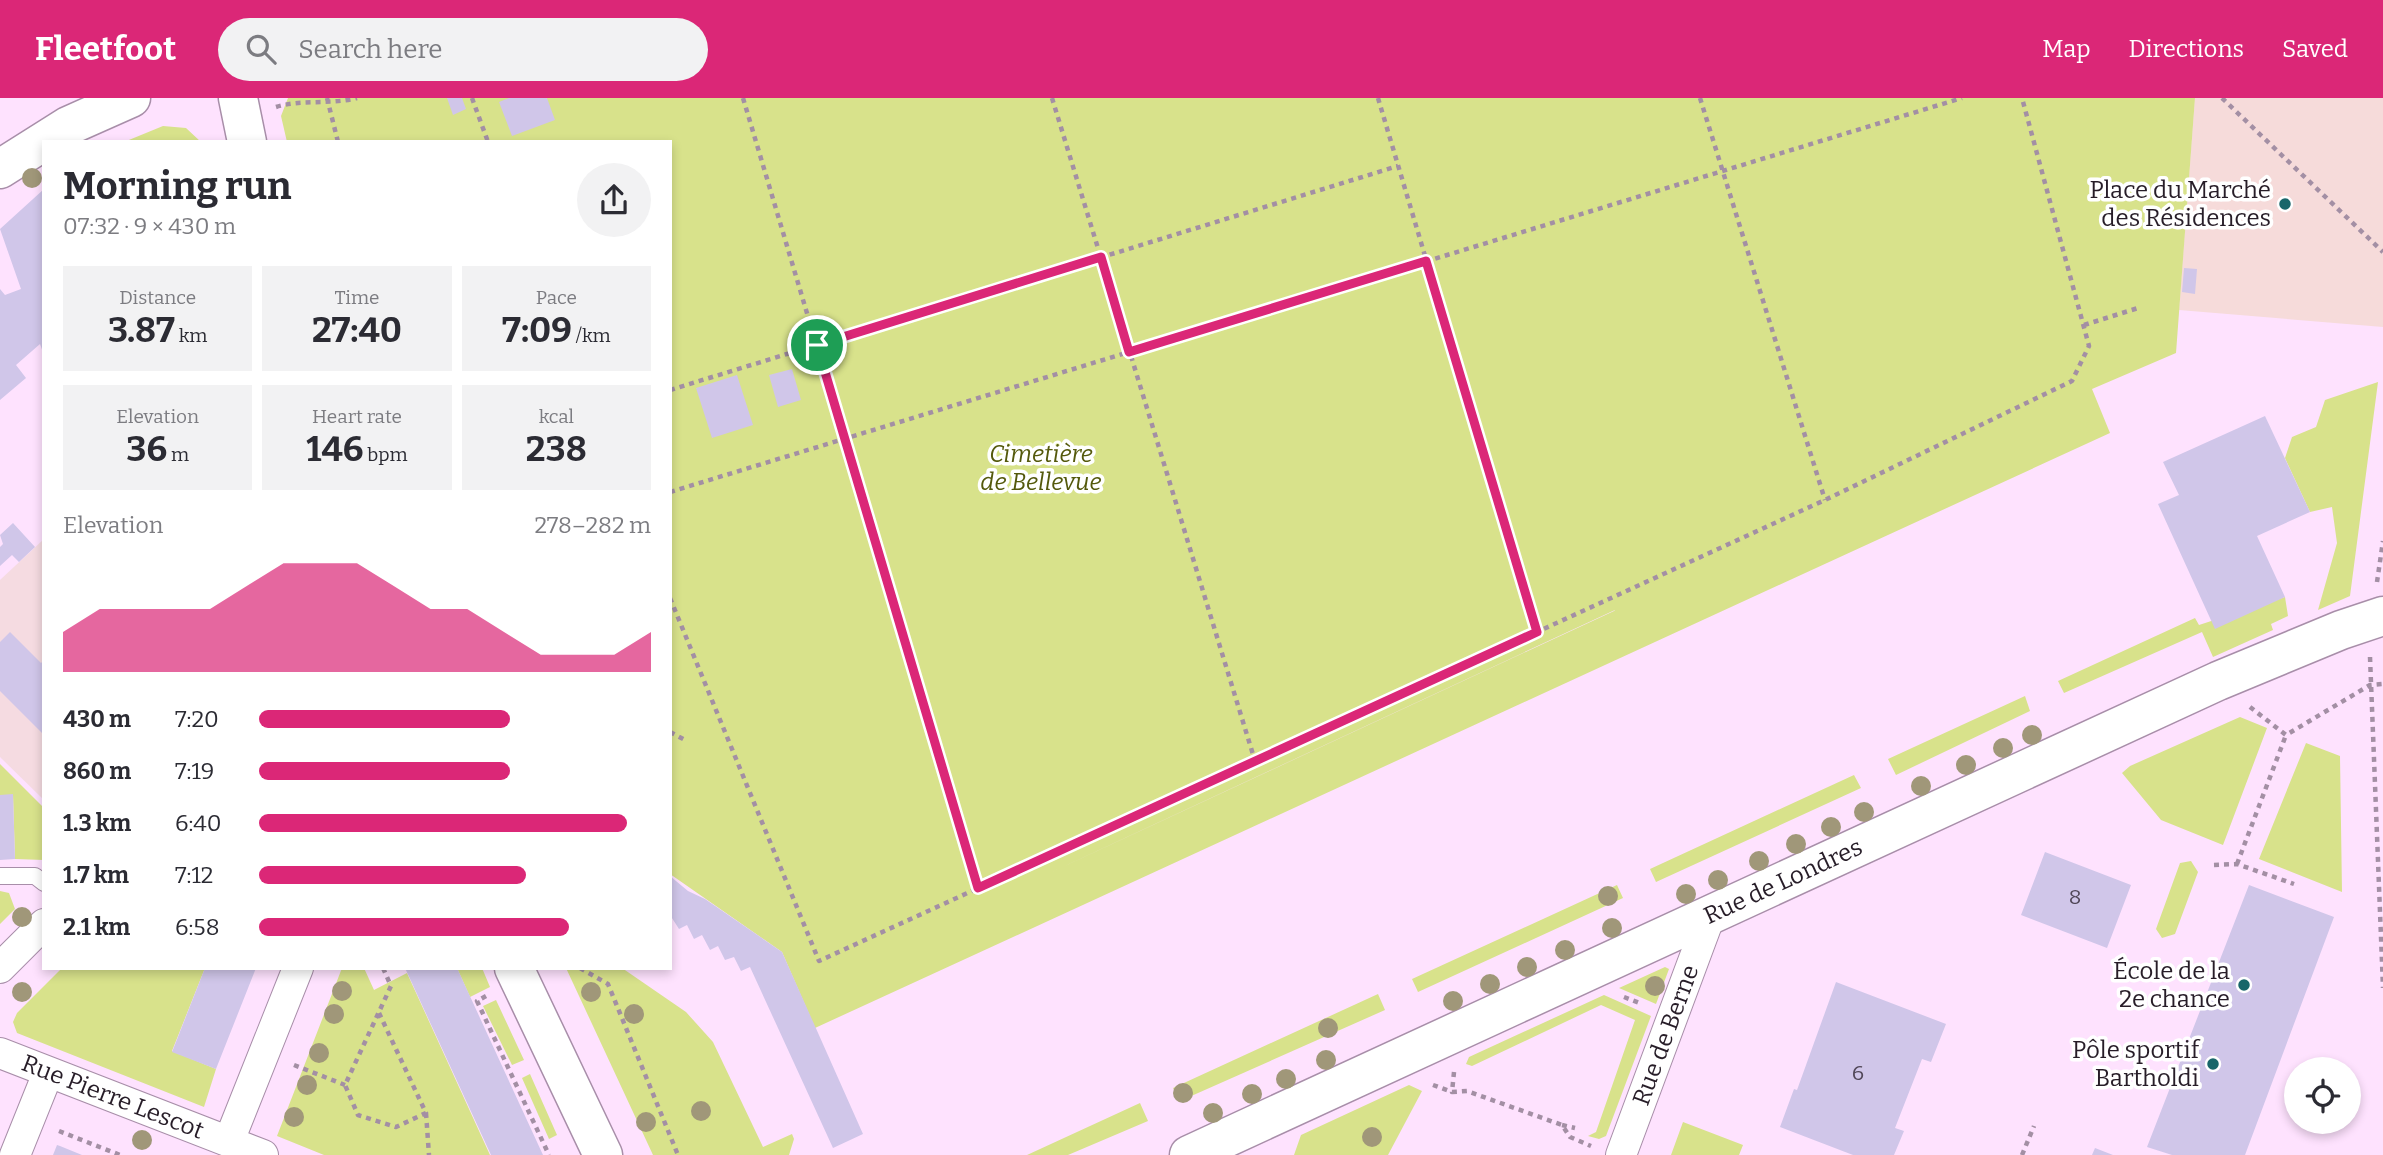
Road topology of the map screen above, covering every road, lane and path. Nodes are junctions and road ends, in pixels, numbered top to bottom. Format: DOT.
graph roads {
  1 [pos="131,98"];
  2 [pos="238,98"];
  3 [pos="357,98"];
  4 [pos="472,98"];
  5 [pos="743,98"];
  6 [pos="1052,98"];
  7 [pos="1378,98"];
  8 [pos="1700,98"];
  9 [pos="1962,98"];
  10 [pos="2022,98"];
  11 [pos="2221,98"];
  12 [pos="328,101"];
  13 [pos="275,108"];
  14 [pos="47,140"];
  15 [pos="247,140"];
  16 [pos="338,140"];
  17 [pos="487,140"];
  18 [pos="42,143"];
  19 [pos="1398,166"];
  20 [pos="0,169"];
  21 [pos="1723,171"];
  22 [pos="2383,252"];
  23 [pos="1101,257"];
  24 [pos="1426,261"];
  25 [pos="2138,308"];
  26 [pos="2084,326"];
  27 [pos="817,345"];
  28 [pos="1129,352"];
  29 [pos="672,389"];
  30 [pos="845,438"];
  31 [pos="672,491"];
  32 [pos="1825,500"];
  33 [pos="2383,541"];
  34 [pos="672,603"];
  35 [pos="2377,618"];
  36 [pos="1537,632"];
  37 [pos="2218,681"];
  38 [pos="2383,684"];
  39 [pos="2370,685"];
  40 [pos="672,733"];
  41 [pos="2286,735"];
  42 [pos="685,740"];
  43 [pos="1255,761"];
  44 [pos="2237,864"];
  45 [pos="2214,865"];
  46 [pos="0,876"];
  47 [pos="42,881"];
  48 [pos="2294,884"];
  49 [pos="978,888"];
  50 [pos="1710,916"];
  51 [pos="42,926"];
  52 [pos="0,968"];
  53 [pos="297,970"];
  54 [pos="384,970"];
  55 [pos="515,970"];
  56 [pos="584,970"];
  57 [pos="2383,988"];
  58 [pos="477,1001"];
  59 [pos="379,1013"];
  60 [pos="1458,1031"];
  61 [pos="0,1053"];
  62 [pos="264,1053"];
  63 [pos="48,1073"];
  64 [pos="1431,1084"];
  65 [pos="345,1086"];
  66 [pos="1452,1092"];
  67 [pos="426,1113"];
  68 [pos="30,1120"];
  69 [pos="1562,1125"];
  70 [pos="2034,1126"];
  71 [pos="1575,1128"];
  72 [pos="229,1141"];
  73 [pos="1611,1153"];
  74 [pos="15,1155"];
  75 [pos="120,1155"];
  76 [pos="264,1155"];
  77 [pos="429,1155"];
  78 [pos="549,1155"];
  79 [pos="603,1155"];
  80 [pos="678,1155"];
  81 [pos="1189,1155"];
  82 [pos="2022,1155"];
  1 -- 14 [label="street"];
  2 -- 15 [label="street"];
  3 -- 12 [label="path"];
  4 -- 17 [label="path"];
  5 -- 27 [label="path"];
  6 -- 23 [label="path"];
  7 -- 19 [label="path"];
  8 -- 21 [label="path"];
  9 -- 21 [label="path"];
  10 -- 26 [label="path"];
  11 -- 22 [label="path"];
  12 -- 13 [label="path"];
  12 -- 16 [label="path"];
  18 -- 20 [label="street"];
  19 -- 23 [label="path"];
  19 -- 24 [label="path"];
  21 -- 24 [label="path"];
  21 -- 32 [label="path"];
  23 -- 27 [label="path"];
  23 -- 28 [label="path"];
  24 -- 28 [label="path"];
  24 -- 36 [label="path"];
  25 -- 26 [label="path"];
  26 -- 32 [label="path"];
  27 -- 29 [label="path"];
  27 -- 30 [label="path"];
  28 -- 30 [label="path"];
  28 -- 43 [label="path"];
  30 -- 31 [label="path"];
  30 -- 49 [label="path"];
  32 -- 36 [label="path"];
  33 -- 35 [label="path"];
  34 -- 49 [label="path"];
  35 -- 37 [label="street, Rue de Londres"];
  35 -- 39 [label="path"];
  36 -- 43 [label="path"];
  37 -- 41 [label="path"];
  37 -- 50 [label="street, Rue de Londres"];
  38 -- 39 [label="path"];
  39 -- 41 [label="path"];
  39 -- 57 [label="path"];
  40 -- 42 [label="path"];
  41 -- 44 [label="path"];
  43 -- 49 [label="path"];
  44 -- 45 [label="path"];
  44 -- 48 [label="path"];
  46 -- 47 [label="lane"];
  50 -- 60 [label="street, Rue de Londres"];
  50 -- 73 [label="street, Rue de Berne"];
  51 -- 52 [label="street"];
  53 -- 62 [label="street"];
  54 -- 59 [label="path"];
  55 -- 79 [label="street"];
  56 -- 80 [label="path"];
  58 -- 78 [label="path"];
  59 -- 65 [label="path"];
  59 -- 67 [label="path"];
  60 -- 66 [label="path"];
  60 -- 81 [label="street, Rue de Londres"];
  61 -- 63 [label="street, Rue Pierre Lescot"];
  62 -- 65 [label="path"];
  62 -- 72 [label="street"];
  63 -- 68 [label="street"];
  63 -- 72 [label="street, Rue Pierre Lescot"];
  64 -- 66 [label="path"];
  65 -- 67 [label="path"];
  66 -- 69 [label="path"];
  67 -- 77 [label="path"];
  68 -- 74 [label="street"];
  68 -- 75 [label="path"];
  69 -- 71 [label="path"];
  69 -- 73 [label="path"];
  70 -- 82 [label="path"];
  72 -- 76 [label="street, Rue Pierre Lescot"];
}
